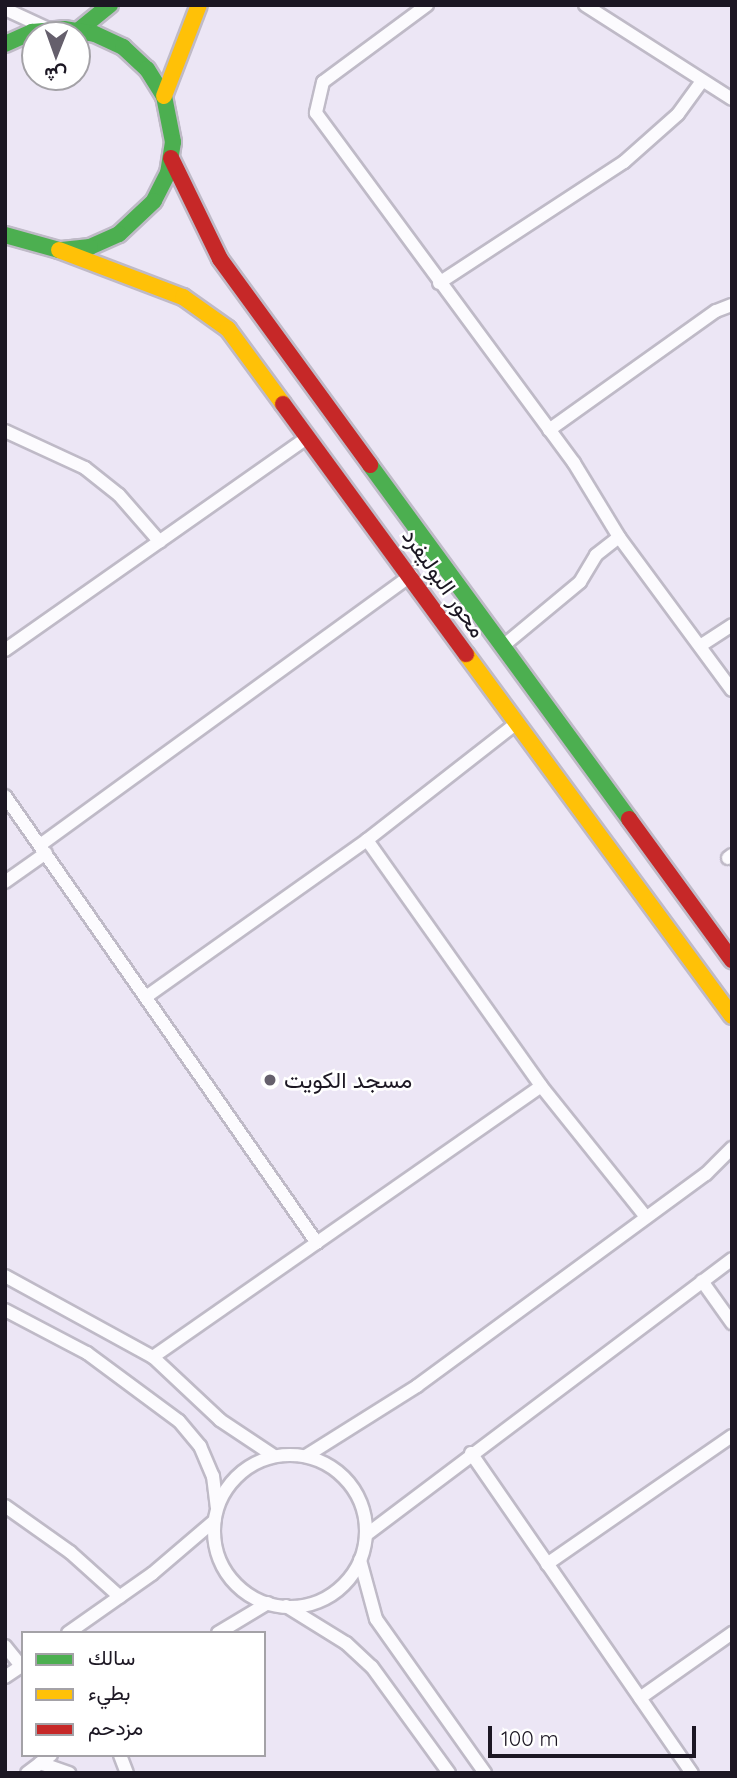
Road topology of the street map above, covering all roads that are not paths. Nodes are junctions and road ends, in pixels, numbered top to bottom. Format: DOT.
graph roads {
  1 [pos="110,5"];
  2 [pos="199,5"];
  3 [pos="427,5"];
  4 [pos="585,5"];
  5 [pos="5,9"];
  6 [pos="31,21"];
  7 [pos="90,21"];
  8 [pos="91,34"];
  9 [pos="701,82"];
  10 [pos="164,96"];
  11 [pos="732,99"];
  12 [pos="171,158"];
  13 [pos="8,238"];
  14 [pos="59,250"];
  15 [pos="439,283"];
  16 [pos="732,305"];
  17 [pos="549,430"];
  18 [pos="5,431"];
  19 [pos="308,437"];
  20 [pos="619,537"];
  21 [pos="160,541"];
  22 [pos="411,575"];
  23 [pos="732,625"];
  24 [pos="503,646"];
  25 [pos="700,646"];
  26 [pos="5,650"];
  27 [pos="732,690"];
  28 [pos="514,724"];
  29 [pos="5,796"];
  30 [pos="368,840"];
  31 [pos="43,849"];
  32 [pos="5,882"];
  33 [pos="732,960"];
  34 [pos="146,997"];
  35 [pos="732,1016"];
  36 [pos="541,1086"];
  37 [pos="732,1148"];
  38 [pos="646,1217"];
  39 [pos="317,1242"];
  40 [pos="732,1259"];
  41 [pos="5,1276"];
  42 [pos="702,1281"];
  43 [pos="5,1310"];
  44 [pos="732,1323"];
  45 [pos="153,1357"];
  46 [pos="732,1436"];
  47 [pos="471,1453"];
  48 [pos="274,1456"];
  49 [pos="306,1456"];
  50 [pos="5,1506"];
  51 [pos="216,1514"];
  52 [pos="366,1535"];
  53 [pos="360,1560"];
  54 [pos="548,1564"];
  55 [pos="120,1597"];
  56 [pos="268,1603"];
  57 [pos="286,1606"];
  58 [pos="71,1631"];
  59 [pos="221,1631"];
  60 [pos="732,1633"];
  61 [pos="5,1646"];
  62 [pos="21,1664"];
  63 [pos="21,1666"];
  64 [pos="5,1677"];
  65 [pos="640,1698"];
  66 [pos="48,1757"];
  67 [pos="40,1763"];
  68 [pos="27,1773"];
  69 [pos="69,1773"];
  70 [pos="449,1773"];
  71 [pos="485,1773"];
  72 [pos="692,1773"];
  1 -- 7 [label="street"];
  2 -- 10 [label="street"];
  3 -- 15 [label="street"];
  4 -- 9 [label="street"];
  5 -- 6 [label="street"];
  8 -- 10 [label="street"];
  9 -- 11 [label="street"];
  9 -- 15 [label="street"];
  10 -- 12 [label="street"];
  12 -- 14 [label="street"];
  12 -- 24 [label="street, محور البوليفرد"];
  13 -- 14 [label="street"];
  14 -- 19 [label="street, محور البوليفرد"];
  15 -- 17 [label="street"];
  16 -- 17 [label="street"];
  17 -- 20 [label="street"];
  18 -- 21 [label="street"];
  19 -- 21 [label="street"];
  19 -- 22 [label="street, محور البوليفرد"];
  20 -- 24 [label="street"];
  20 -- 25 [label="street"];
  21 -- 26 [label="street"];
  22 -- 28 [label="street, محور البوليفرد"];
  22 -- 31 [label="street"];
  23 -- 25 [label="street"];
  24 -- 33 [label="street, محور البوليفرد"];
  25 -- 27 [label="street"];
  28 -- 30 [label="street"];
  28 -- 35 [label="street, محور البوليفرد"];
  29 -- 31 [label="street"];
  30 -- 34 [label="street"];
  30 -- 36 [label="street"];
  31 -- 32 [label="street"];
  31 -- 34 [label="street"];
  34 -- 39 [label="street"];
  36 -- 38 [label="street"];
  36 -- 39 [label="street"];
  37 -- 38 [label="street"];
  38 -- 49 [label="street"];
  39 -- 45 [label="street"];
  40 -- 42 [label="street"];
  41 -- 45 [label="street"];
  42 -- 44 [label="street"];
  42 -- 47 [label="street"];
  43 -- 51 [label="street"];
  45 -- 48 [label="street"];
  46 -- 54 [label="street"];
  47 -- 52 [label="street"];
  47 -- 54 [label="street"];
  48 -- 49 [label="street"];
  48 -- 51 [label="street"];
  49 -- 52 [label="street"];
  50 -- 55 [label="street"];
  51 -- 55 [label="street"];
  51 -- 56 [label="street"];
  52 -- 53 [label="street"];
  53 -- 57 [label="street"];
  53 -- 71 [label="street"];
  54 -- 65 [label="street"];
  55 -- 58 [label="street"];
  56 -- 57 [label="street"];
  56 -- 59 [label="street"];
  57 -- 70 [label="street"];
  60 -- 65 [label="street"];
  61 -- 62 [label="street"];
  63 -- 64 [label="street"];
  65 -- 72 [label="street"];
  66 -- 67 [label="street"];
  67 -- 68 [label="street"];
  67 -- 69 [label="street"];
}
